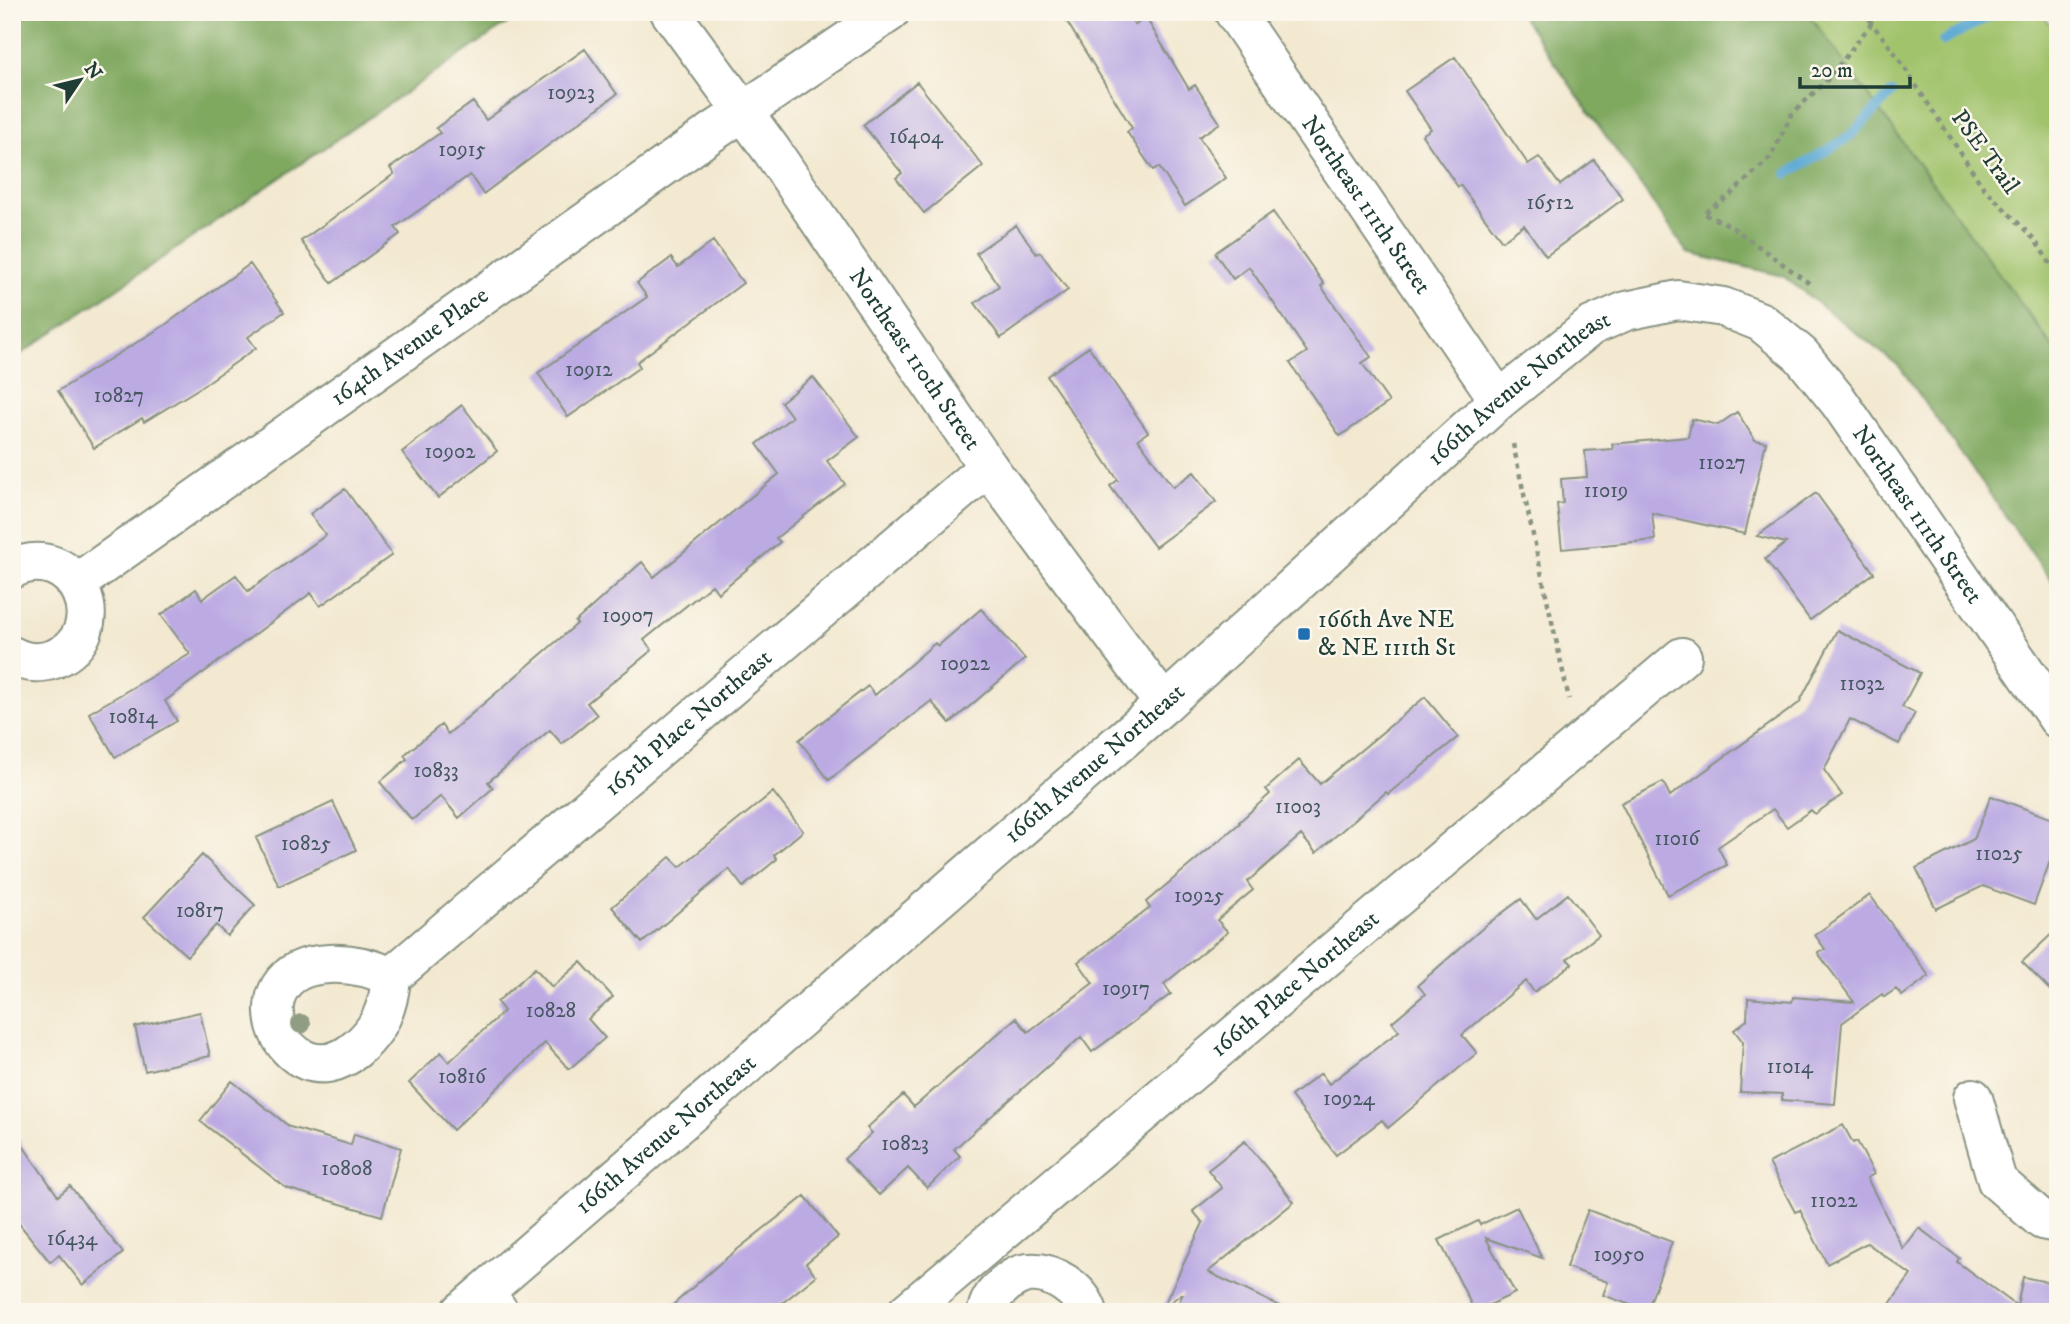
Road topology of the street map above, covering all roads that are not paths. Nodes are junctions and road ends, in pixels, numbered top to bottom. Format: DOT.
graph roads {
  1 [pos="670,12"];
  2 [pos="890,12"];
  3 [pos="1234,12"];
  4 [pos="743,111"];
  5 [pos="1761,322"];
  6 [pos="1499,400"];
  7 [pos="988,467"];
  8 [pos="12,569"];
  9 [pos="77,583"];
  10 [pos="12,656"];
  11 [pos="1682,657"];
  12 [pos="1164,704"];
  13 [pos="2058,719"];
  14 [pos="391,977"];
  15 [pos="1973,1098"];
  16 [pos="2058,1223"];
  17 [pos="979,1251"];
  18 [pos="996,1298"];
  19 [pos="482,1305"];
  20 [pos="908,1312"];
  21 [pos="1088,1312"];
  1 -- 4 [label="street, Northeast 110th Street"];
  2 -- 4 [label="street, 164th Avenue Place"];
  3 -- 6 [label="street, Northeast 111th Street"];
  4 -- 7 [label="street, Northeast 110th Street"];
  4 -- 9 [label="street, 164th Avenue Place"];
  5 -- 6 [label="street, 166th Avenue Northeast"];
  5 -- 13 [label="street, Northeast 111th Street"];
  6 -- 12 [label="street, 166th Avenue Northeast"];
  7 -- 12 [label="street, Northeast 110th Street"];
  7 -- 14 [label="street, 165th Place Northeast"];
  8 -- 9 [label="street"];
  9 -- 10 [label="street"];
  11 -- 17 [label="street, 166th Place Northeast"];
  12 -- 19 [label="street, 166th Avenue Northeast"];
  15 -- 16 [label="street"];
  17 -- 18 [label="street"];
  17 -- 20 [label="street, 166th Place Northeast"];
  18 -- 21 [label="street"];
}
